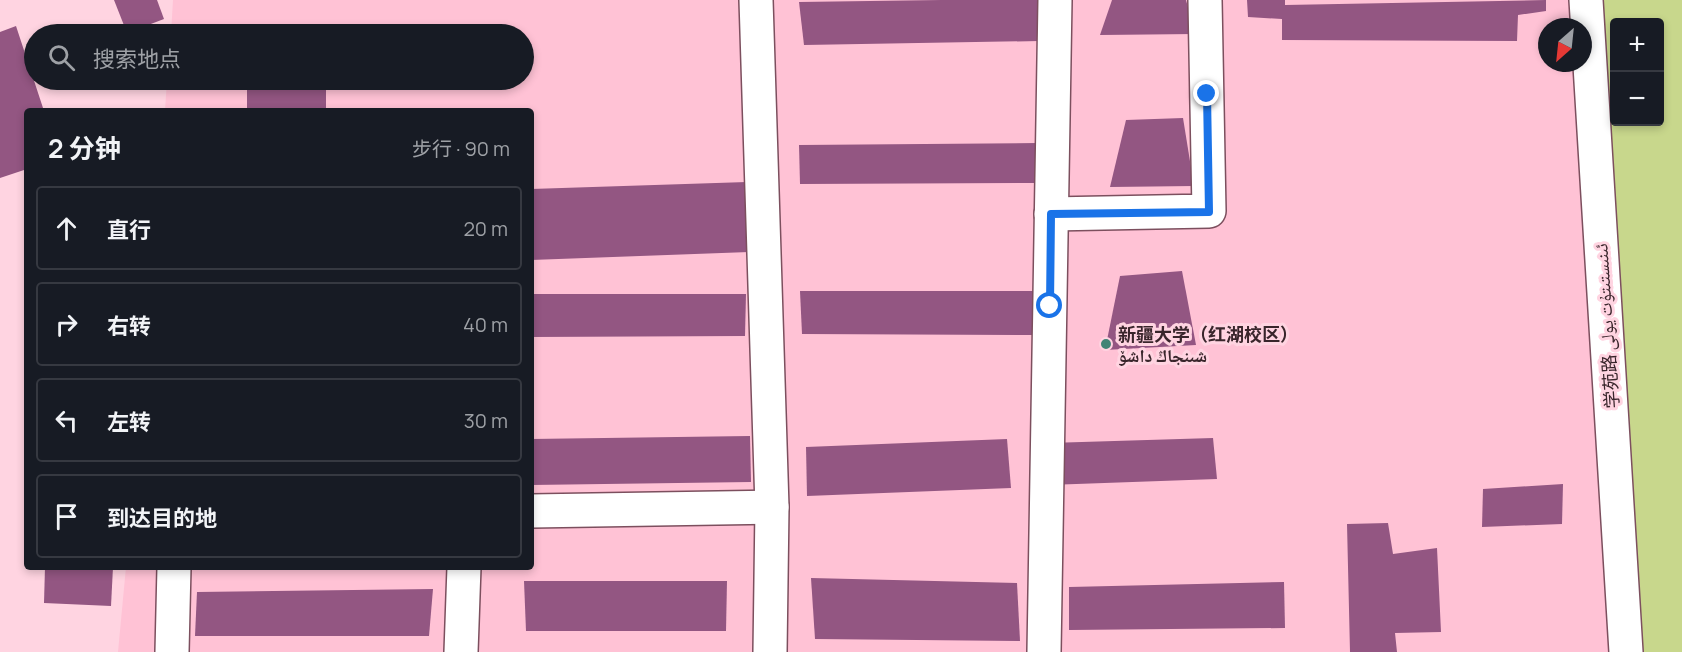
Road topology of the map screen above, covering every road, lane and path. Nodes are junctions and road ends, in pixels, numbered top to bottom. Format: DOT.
graph roads {
  1 [pos="756,0"];
  2 [pos="1055,0"];
  3 [pos="1205,0"];
  4 [pos="1586,0"];
  5 [pos="1051,214"];
  6 [pos="772,507"];
  7 [pos="534,511"];
  8 [pos="174,570"];
  9 [pos="464,570"];
  10 [pos="172,652"];
  11 [pos="461,652"];
  12 [pos="770,652"];
  13 [pos="1044,652"];
  14 [pos="1626,652"];
  1 -- 6 [label="street"];
  2 -- 5 [label="street"];
  3 -- 5 [label="street"];
  4 -- 14 [label="street, 学苑路 ئىنىستىتۇت يولى"];
  5 -- 13 [label="street"];
  6 -- 7 [label="street"];
  6 -- 12 [label="street"];
  8 -- 10 [label="street"];
  9 -- 11 [label="street"];
}
